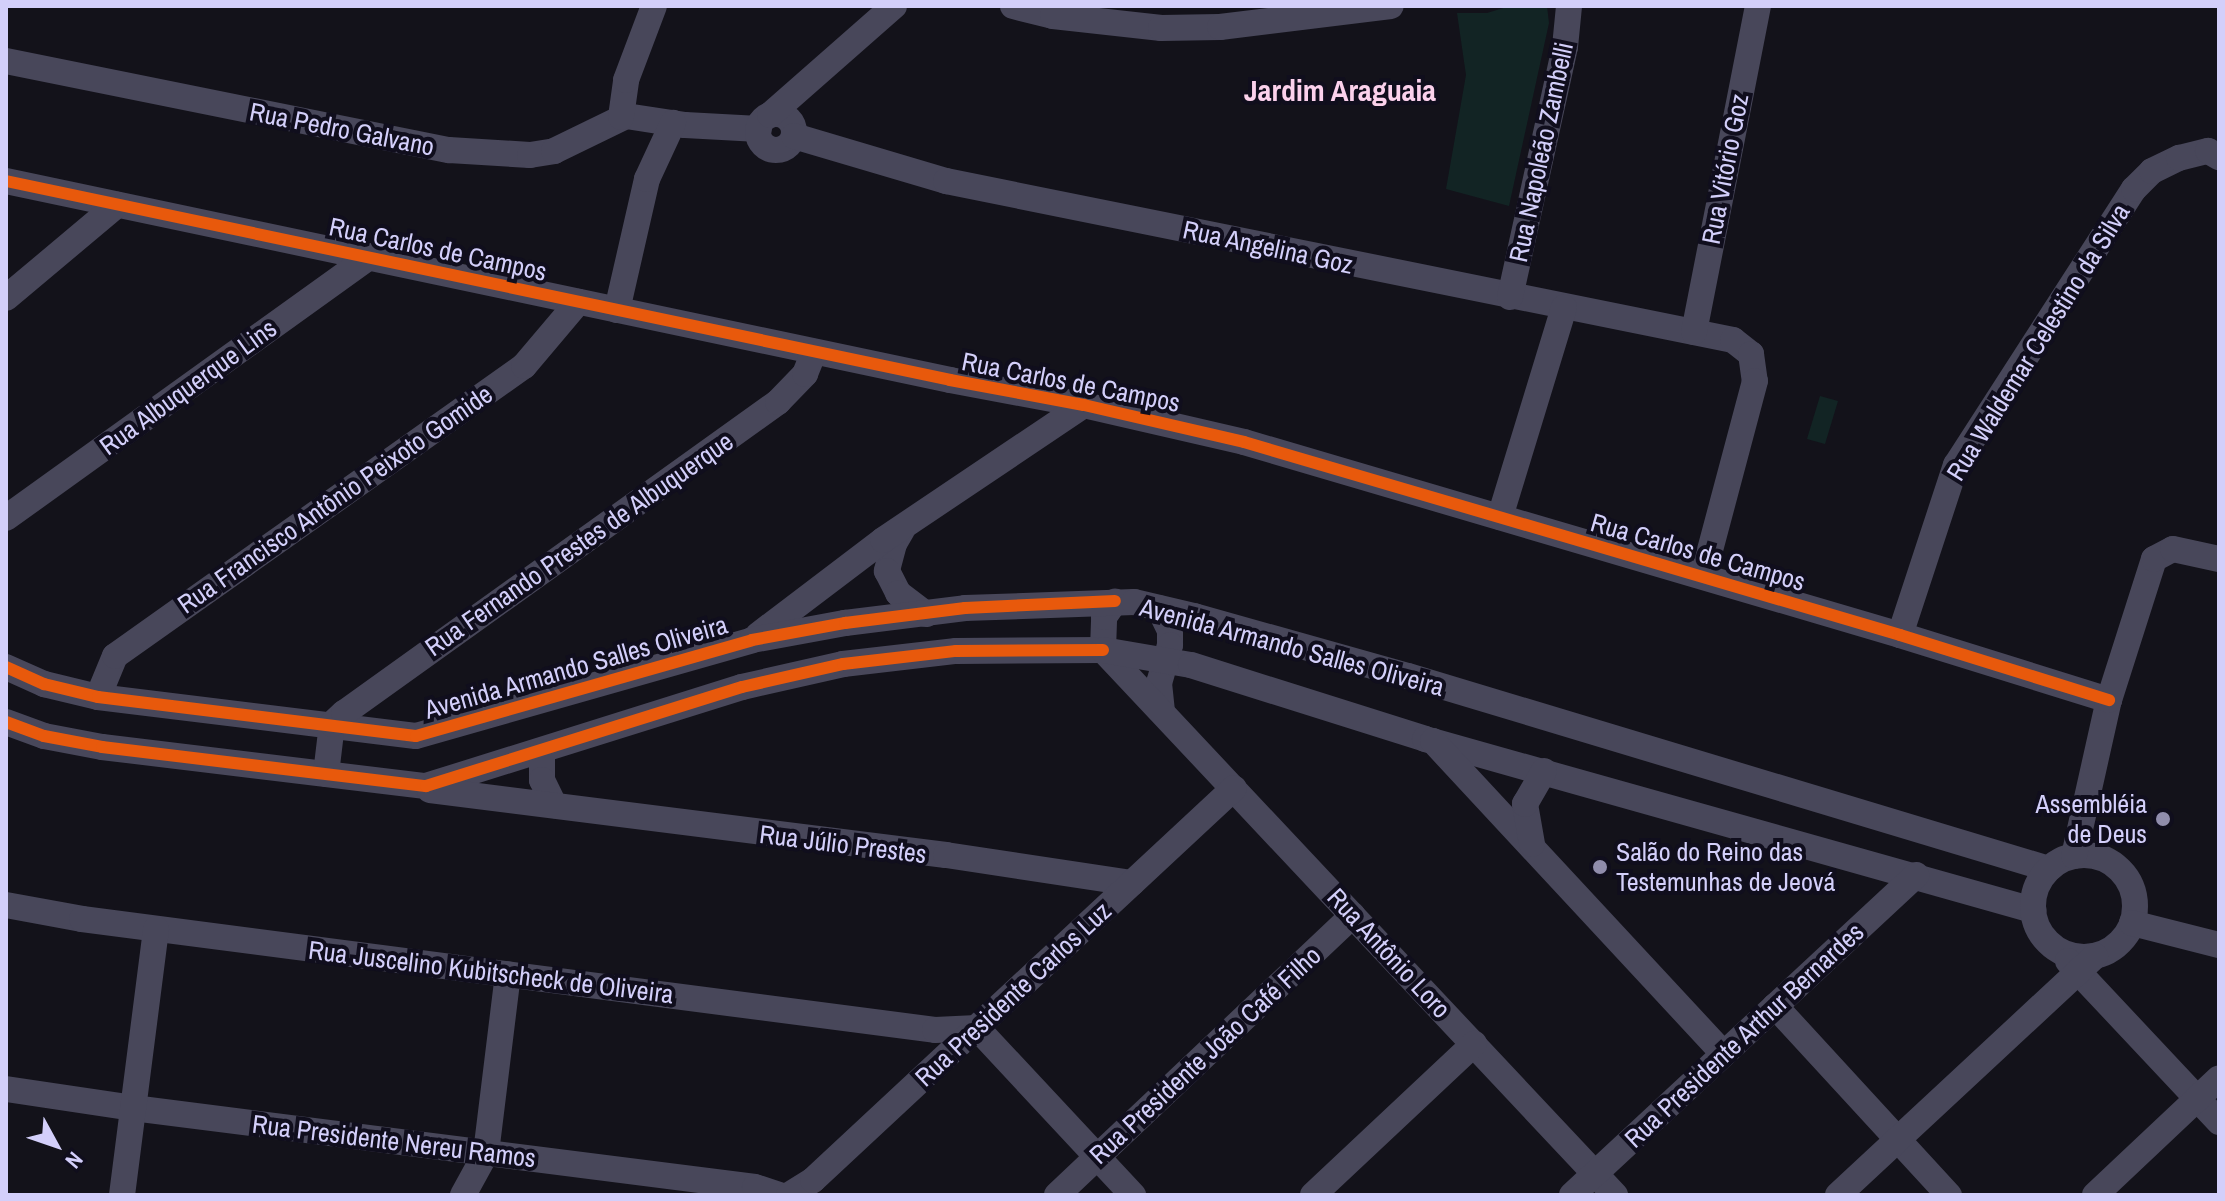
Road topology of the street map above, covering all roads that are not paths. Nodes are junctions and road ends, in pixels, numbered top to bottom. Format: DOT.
graph roads {
  1 [pos="654,6"];
  2 [pos="894,6"];
  3 [pos="1013,6"];
  4 [pos="1391,6"];
  5 [pos="1569,6"];
  6 [pos="1758,6"];
  7 [pos="6,61"];
  8 [pos="621,117"];
  9 [pos="673,123"];
  10 [pos="779,126"];
  11 [pos="2219,157"];
  12 [pos="6,181"];
  13 [pos="117,205"];
  14 [pos="371,256"];
  15 [pos="1510,297"];
  16 [pos="6,298"];
  17 [pos="578,302"];
  18 [pos="1564,308"];
  19 [pos="617,310"];
  20 [pos="1694,332"];
  21 [pos="814,352"];
  22 [pos="1084,405"];
  23 [pos="1500,517"];
  24 [pos="6,518"];
  25 [pos="902,530"];
  26 [pos="2219,559"];
  27 [pos="1703,576"];
  28 [pos="1115,601"];
  29 [pos="1159,608"];
  30 [pos="926,614"];
  31 [pos="1900,635"];
  32 [pos="752,640"];
  33 [pos="1103,650"];
  34 [pos="1167,659"];
  35 [pos="6,667"];
  36 [pos="98,697"];
  37 [pos="2109,700"];
  38 [pos="1162,710"];
  39 [pos="6,722"];
  40 [pos="332,724"];
  41 [pos="1433,741"];
  42 [pos="542,752"];
  43 [pos="1544,771"];
  44 [pos="326,774"];
  45 [pos="415,786"];
  46 [pos="1234,788"];
  47 [pos="554,805"];
  48 [pos="1533,847"];
  49 [pos="2074,856"];
  50 [pos="2049,869"];
  51 [pos="1916,875"];
  52 [pos="1132,883"];
  53 [pos="6,905"];
  54 [pos="2033,910"];
  55 [pos="1353,915"];
  56 [pos="2132,923"];
  57 [pos="156,929"];
  58 [pos="2219,945"];
  59 [pos="2053,947"];
  60 [pos="2092,961"];
  61 [pos="508,974"];
  62 [pos="2050,998"];
  63 [pos="1775,1006"];
  64 [pos="977,1028"];
  65 [pos="1474,1044"];
  66 [pos="1724,1054"];
  67 [pos="2219,1078"];
  68 [pos="6,1089"];
  69 [pos="2198,1099"];
  70 [pos="133,1108"];
  71 [pos="2219,1122"];
  72 [pos="1898,1139"];
  73 [pos="486,1153"];
  74 [pos="1098,1157"];
  75 [pos="1595,1173"];
  76 [pos="702,1188"];
  77 [pos="122,1195"];
  78 [pos="463,1195"];
  79 [pos="780,1195"];
  80 [pos="789,1195"];
  81 [pos="1057,1195"];
  82 [pos="1133,1195"];
  83 [pos="1313,1195"];
  84 [pos="1572,1195"];
  85 [pos="1615,1195"];
  86 [pos="1838,1195"];
  87 [pos="1949,1195"];
  88 [pos="2095,1195"];
  1 -- 8 [label="street"];
  2 -- 10 [label="street"];
  3 -- 4 [label="street"];
  5 -- 15 [label="street, Rua Napoleão Zambelli"];
  6 -- 20 [label="street, Rua Vitório Goz"];
  7 -- 8 [label="street, Rua Pedro Galvano"];
  8 -- 9 [label="street"];
  9 -- 10 [label="street, Rua Angelina Goz"];
  9 -- 19 [label="street"];
  10 -- 15 [label="street, Rua Angelina Goz"];
  11 -- 31 [label="street, Rua Waldemar Celestino da Silva"];
  12 -- 13 [label="street, Rua Carlos de Campos"];
  13 -- 14 [label="street, Rua Carlos de Campos"];
  13 -- 16 [label="street"];
  14 -- 17 [label="street, Rua Carlos de Campos"];
  14 -- 24 [label="street, Rua Albuquerque Lins"];
  15 -- 18 [label="street, Rua Angelina Goz"];
  17 -- 19 [label="street, Rua Carlos de Campos"];
  17 -- 36 [label="street, Rua Francisco Antônio Peixoto Gomide"];
  18 -- 20 [label="street, Rua Angelina Goz"];
  18 -- 23 [label="street"];
  19 -- 21 [label="street, Rua Carlos de Campos"];
  20 -- 27 [label="street, Rua Angelina Goz"];
  21 -- 22 [label="street, Rua Carlos de Campos"];
  21 -- 40 [label="street, Rua Fernando Prestes de Albuquerque"];
  22 -- 23 [label="street, Rua Carlos de Campos"];
  22 -- 25 [label="street"];
  23 -- 27 [label="street, Rua Carlos de Campos"];
  25 -- 30 [label="street"];
  25 -- 32 [label="street"];
  26 -- 37 [label="street"];
  27 -- 31 [label="street, Rua Carlos de Campos"];
  28 -- 29 [label="street, Avenida Armando Salles Oliveira"];
  28 -- 30 [label="street, Avenida Armando Salles Oliveira"];
  28 -- 33 [label="street"];
  29 -- 34 [label="street"];
  29 -- 50 [label="street, Avenida Armando Salles Oliveira"];
  30 -- 32 [label="street, Avenida Armando Salles Oliveira"];
  31 -- 37 [label="street, Rua Carlos de Campos"];
  32 -- 40 [label="street, Avenida Armando Salles Oliveira"];
  33 -- 34 [label="street, Avenida Armando Salles Oliveira"];
  33 -- 38 [label="street, Rua Antônio Loro"];
  33 -- 42 [label="street, Avenida Armando Salles Oliveira"];
  34 -- 38 [label="street"];
  34 -- 41 [label="street, Avenida Armando Salles Oliveira"];
  35 -- 36 [label="street, Avenida Armando Salles Oliveira"];
  36 -- 40 [label="street, Avenida Armando Salles Oliveira"];
  37 -- 49 [label="street"];
  38 -- 46 [label="street, Rua Antônio Loro"];
  39 -- 44 [label="street, Avenida Armando Salles Oliveira"];
  40 -- 44 [label="street"];
  41 -- 43 [label="street, Avenida Armando Salles Oliveira"];
  41 -- 48 [label="street"];
  42 -- 45 [label="street, Avenida Armando Salles Oliveira"];
  42 -- 47 [label="street"];
  43 -- 48 [label="street"];
  43 -- 51 [label="street, Avenida Armando Salles Oliveira"];
  44 -- 45 [label="street, Avenida Armando Salles Oliveira"];
  45 -- 47 [label="street, Rua Júlio Prestes"];
  46 -- 52 [label="street, Rua Presidente Carlos Luz"];
  46 -- 55 [label="street, Rua Antônio Loro"];
  47 -- 52 [label="street, Rua Júlio Prestes"];
  48 -- 66 [label="street"];
  49 -- 50 [label="street"];
  49 -- 56 [label="street"];
  50 -- 54 [label="street"];
  51 -- 54 [label="street, Avenida Armando Salles Oliveira"];
  51 -- 63 [label="street, Rua Presidente Arthur Bernardes"];
  52 -- 64 [label="street, Rua Presidente Carlos Luz"];
  53 -- 57 [label="street, Rua Juscelino Kubitscheck de Oliveira"];
  54 -- 59 [label="street"];
  55 -- 65 [label="street, Rua Antônio Loro"];
  55 -- 74 [label="street, Rua Presidente João Café Filho"];
  56 -- 58 [label="street"];
  56 -- 60 [label="street"];
  57 -- 61 [label="street, Rua Juscelino Kubitscheck de Oliveira"];
  57 -- 70 [label="street"];
  59 -- 60 [label="street"];
  59 -- 62 [label="street"];
  60 -- 62 [label="street"];
  60 -- 69 [label="street"];
  61 -- 64 [label="street, Rua Juscelino Kubitscheck de Oliveira"];
  61 -- 73 [label="street"];
  62 -- 72 [label="street"];
  63 -- 66 [label="street, Rua Presidente Arthur Bernardes"];
  63 -- 72 [label="street"];
  64 -- 74 [label="street"];
  64 -- 80 [label="street, Rua Presidente Carlos Luz"];
  65 -- 75 [label="street, Rua Antônio Loro"];
  65 -- 83 [label="street"];
  66 -- 75 [label="street, Rua Presidente Arthur Bernardes"];
  67 -- 69 [label="street"];
  68 -- 70 [label="street, Rua Presidente Nereu Ramos"];
  69 -- 71 [label="street"];
  69 -- 88 [label="street"];
  70 -- 73 [label="street, Rua Presidente Nereu Ramos"];
  70 -- 77 [label="street"];
  72 -- 86 [label="street"];
  72 -- 87 [label="street"];
  73 -- 76 [label="street, Rua Presidente Nereu Ramos"];
  73 -- 78 [label="street"];
  74 -- 81 [label="street, Rua Presidente João Café Filho"];
  74 -- 82 [label="street"];
  75 -- 84 [label="street, Rua Presidente Arthur Bernardes"];
  75 -- 85 [label="street, Rua Antônio Loro"];
  76 -- 79 [label="street, Rua Presidente Nereu Ramos"];
}
